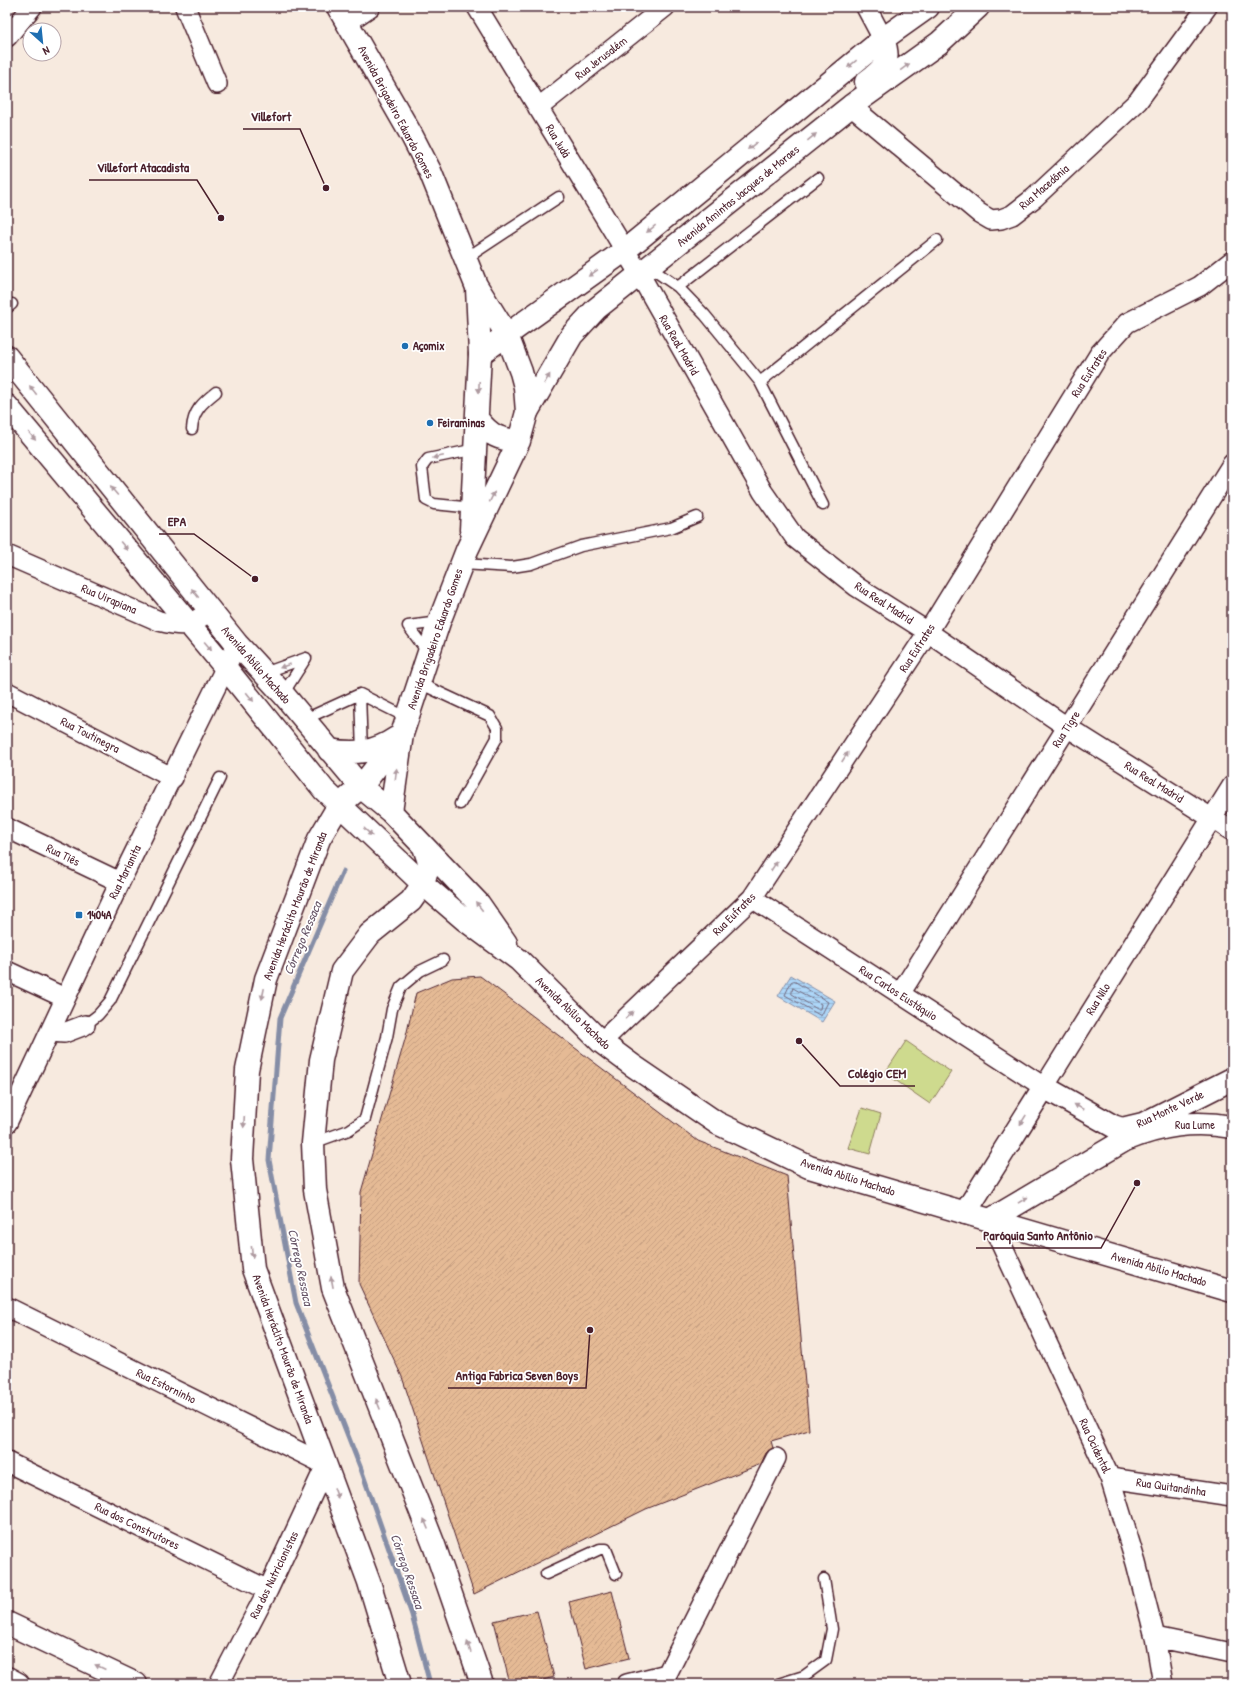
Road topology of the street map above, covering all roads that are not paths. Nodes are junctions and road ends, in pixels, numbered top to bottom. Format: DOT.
graph roads {
  1 [pos="32,7"];
  2 [pos="185,7"];
  3 [pos="370,7"];
  4 [pos="477,7"];
  5 [pos="665,7"];
  6 [pos="866,7"];
  7 [pos="928,7"];
  8 [pos="978,7"];
  9 [pos="1208,7"];
  10 [pos="343,15"];
  11 [pos="7,37"];
  12 [pos="882,39"];
  13 [pos="217,84"];
  14 [pos="851,106"];
  15 [pos="538,108"];
  16 [pos="818,178"];
  17 [pos="559,198"];
  18 [pos="937,240"];
  19 [pos="624,251"];
  20 [pos="465,259"];
  21 [pos="1232,262"];
  22 [pos="644,271"];
  23 [pos="476,285"];
  24 [pos="678,287"];
  25 [pos="507,335"];
  26 [pos="480,354"];
  27 [pos="7,357"];
  28 [pos="760,382"];
  29 [pos="216,392"];
  30 [pos="7,406"];
  31 [pos="527,412"];
  32 [pos="478,420"];
  33 [pos="192,429"];
  34 [pos="519,441"];
  35 [pos="476,449"];
  36 [pos="1232,464"];
  37 [pos="823,505"];
  38 [pos="473,508"];
  39 [pos="697,517"];
  40 [pos="466,554"];
  41 [pos="7,555"];
  42 [pos="210,611"];
  43 [pos="190,625"];
  44 [pos="928,632"];
  45 [pos="237,644"];
  46 [pos="225,667"];
  47 [pos="264,673"];
  48 [pos="419,683"];
  49 [pos="7,692"];
  50 [pos="283,694"];
  51 [pos="360,694"];
  52 [pos="303,720"];
  53 [pos="405,726"];
  54 [pos="1067,726"];
  55 [pos="329,750"];
  56 [pos="362,752"];
  57 [pos="173,778"];
  58 [pos="220,778"];
  59 [pos="361,786"];
  60 [pos="1232,786"];
  61 [pos="324,790"];
  62 [pos="460,804"];
  63 [pos="339,805"];
  64 [pos="391,812"];
  65 [pos="1212,818"];
  66 [pos="7,828"];
  67 [pos="1232,831"];
  68 [pos="319,839"];
  69 [pos="424,847"];
  70 [pos="120,882"];
  71 [pos="423,884"];
  72 [pos="752,898"];
  73 [pos="443,960"];
  74 [pos="519,960"];
  75 [pos="7,970"];
  76 [pos="900,994"];
  77 [pos="65,998"];
  78 [pos="85,1025"];
  79 [pos="50,1032"];
  80 [pos="601,1042"];
  81 [pos="1232,1079"];
  82 [pos="1044,1087"];
  83 [pos="7,1123"];
  84 [pos="1232,1127"];
  85 [pos="313,1143"];
  86 [pos="965,1213"];
  87 [pos="990,1220"];
  88 [pos="1232,1291"];
  89 [pos="7,1307"];
  90 [pos="776,1458"];
  91 [pos="7,1462"];
  92 [pos="326,1465"];
  93 [pos="1110,1478"];
  94 [pos="1232,1496"];
  95 [pos="546,1574"];
  96 [pos="616,1574"];
  97 [pos="824,1579"];
  98 [pos="268,1590"];
  99 [pos="7,1623"];
  100 [pos="1156,1637"];
  101 [pos="1232,1653"];
  102 [pos="7,1678"];
  103 [pos="669,1679"];
  104 [pos="18,1684"];
  105 [pos="136,1684"];
  106 [pos="219,1684"];
  107 [pos="400,1684"];
  108 [pos="482,1684"];
  109 [pos="627,1684"];
  110 [pos="778,1684"];
  111 [pos="1163,1684"];
  1 -- 11 [label="street"];
  2 -- 13 [label="street"];
  3 -- 10 [label="street"];
  4 -- 15 [label="street, Rua Judá"];
  5 -- 15 [label="street, Rua Jerusalém"];
  6 -- 12 [label="street"];
  7 -- 12 [label="main road"];
  14 -- 8 [label="main road, Avenida Amintas Jacques de Moraes, one-way"];
  9 -- 14 [label="street, Rua Macedônia"];
  10 -- 20 [label="main road, Avenida Brigadeiro Eduardo Gomes"];
  12 -- 14 [label="main road"];
  12 -- 19 [label="main road, one-way"];
  22 -- 14 [label="main road, Avenida Amintas Jacques de Moraes, one-way"];
  15 -- 19 [label="street, Rua Judá"];
  16 -- 24 [label="lane"];
  17 -- 20 [label="lane"];
  18 -- 28 [label="lane"];
  19 -- 22 [label="street, Rua Judá"];
  19 -- 25 [label="main road, one-way"];
  20 -- 23 [label="main road, Avenida Brigadeiro Eduardo Gomes"];
  21 -- 44 [label="street, Rua Eufrates"];
  22 -- 24 [label="lane"];
  31 -- 22 [label="main road, Avenida Amintas Jacques de Moraes, one-way"];
  22 -- 44 [label="street, Rua Real Madrid"];
  23 -- 25 [label="main road, Avenida Brigadeiro Eduardo Gomes"];
  23 -- 26 [label="main road, Avenida Brigadeiro Eduardo Gomes"];
  24 -- 28 [label="lane"];
  25 -- 26 [label="main road"];
  25 -- 31 [label="main road, Avenida Brigadeiro Eduardo Gomes"];
  26 -- 32 [label="main road, Avenida Brigadeiro Eduardo Gomes, one-way"];
  42 -- 27 [label="main road, Avenida Abílio Machado, one-way"];
  28 -- 37 [label="lane"];
  29 -- 33 [label="lane"];
  30 -- 43 [label="main road, Avenida Abílio Machado, one-way"];
  31 -- 34 [label="main road, Avenida Brigadeiro Eduardo Gomes"];
  32 -- 34 [label="main road"];
  32 -- 35 [label="main road, Avenida Brigadeiro Eduardo Gomes"];
  40 -- 34 [label="main road, Avenida Brigadeiro Eduardo Gomes, one-way"];
  35 -- 38 [label="main road, Avenida Brigadeiro Eduardo Gomes"];
  35 -- 38 [label="lane, one-way"];
  36 -- 54 [label="street, Rua Tigre"];
  38 -- 40 [label="main road, Avenida Brigadeiro Eduardo Gomes"];
  39 -- 40 [label="lane"];
  40 -- 48 [label="main road, Avenida Brigadeiro Eduardo Gomes"];
  41 -- 43 [label="street, Rua Uirapiana"];
  42 -- 43 [label="street"];
  42 -- 45 [label="main road, Avenida Abílio Machado"];
  43 -- 46 [label="main road, Avenida Abílio Machado, one-way"];
  44 -- 54 [label="street, Rua Real Madrid"];
  72 -- 44 [label="street, Rua Eufrates, one-way"];
  45 -- 46 [label="street, Rua Marianita"];
  45 -- 47 [label="main road, Avenida Abílio Machado"];
  46 -- 57 [label="street, Rua Marianita"];
  46 -- 61 [label="main road, Avenida Abílio Machado, one-way"];
  47 -- 50 [label="main road, Avenida Abílio Machado"];
  50 -- 47 [label="lane, one-way"];
  48 -- 53 [label="main road, Avenida Brigadeiro Eduardo Gomes"];
  48 -- 62 [label="lane"];
  49 -- 57 [label="street, Rua Toutinegra"];
  50 -- 52 [label="main road, Avenida Abílio Machado"];
  51 -- 52 [label="lane"];
  51 -- 53 [label="lane"];
  51 -- 56 [label="lane"];
  52 -- 55 [label="main road, Avenida Abílio Machado"];
  53 -- 56 [label="main road"];
  53 -- 59 [label="main road, Avenida Brigadeiro Eduardo Gomes"];
  64 -- 53 [label="main road, Avenida Brigadeiro Eduardo Gomes, one-way"];
  54 -- 65 [label="street, Rua Real Madrid"];
  54 -- 76 [label="street, Rua Tigre"];
  55 -- 56 [label="main road"];
  55 -- 59 [label="main road, Avenida Abílio Machado"];
  57 -- 70 [label="street, Rua Marianita"];
  58 -- 78 [label="lane"];
  59 -- 63 [label="main road, Avenida Heráclito Mourão de Miranda"];
  59 -- 64 [label="main road, Avenida Abílio Machado"];
  60 -- 65 [label="street, Rua Nilo"];
  61 -- 63 [label="main road, Avenida Abílio Machado"];
  61 -- 68 [label="main road"];
  63 -- 68 [label="main road, Avenida Heráclito Mourão de Miranda"];
  63 -- 71 [label="main road, Avenida Abílio Machado, one-way"];
  64 -- 69 [label="main road, Avenida Abílio Machado"];
  65 -- 67 [label="street, Rua Real Madrid"];
  65 -- 82 [label="street, Rua Nilo"];
  66 -- 70 [label="street, Rua Tiês"];
  68 -- 92 [label="main road, Avenida Heráclito Mourão de Miranda, one-way"];
  69 -- 71 [label="main road"];
  74 -- 69 [label="main road, Avenida Abílio Machado, one-way"];
  70 -- 77 [label="street, Rua Marianita"];
  71 -- 74 [label="main road, Avenida Abílio Machado"];
  71 -- 85 [label="main road"];
  72 -- 76 [label="street, Rua Carlos Eustáquio"];
  80 -- 72 [label="street, Rua Eufrates, one-way"];
  73 -- 85 [label="lane"];
  74 -- 80 [label="main road, Avenida Abílio Machado"];
  75 -- 77 [label="street"];
  76 -- 82 [label="street, Rua Carlos Eustáquio"];
  77 -- 79 [label="street, Rua Marianita"];
  78 -- 79 [label="street"];
  79 -- 83 [label="street, Rua Marianita"];
  80 -- 86 [label="main road, Avenida Abílio Machado"];
  81 -- 82 [label="main road, Rua Monte Verde, one-way"];
  82 -- 86 [label="main road, Rua Nilo, one-way"];
  87 -- 84 [label="main road, Rua Lume, one-way"];
  108 -- 85 [label="main road, one-way"];
  86 -- 87 [label="main road, Avenida Abílio Machado"];
  87 -- 88 [label="main road, Avenida Abílio Machado"];
  87 -- 93 [label="street, Rua Ocidental"];
  89 -- 92 [label="street, Rua Estorninho"];
  90 -- 103 [label="street"];
  91 -- 98 [label="street, Rua dos Construtores"];
  92 -- 98 [label="street, Rua dos Nutricionistas"];
  92 -- 107 [label="main road, Avenida Heráclito Mourão de Miranda, one-way"];
  93 -- 94 [label="street, Rua Quitandinha"];
  93 -- 100 [label="street, Rua Ocidental"];
  95 -- 96 [label="lane"];
  97 -- 110 [label="lane"];
  98 -- 106 [label="street, Rua dos Nutricionistas"];
  105 -- 99 [label="main road, one-way"];
  100 -- 101 [label="street"];
  100 -- 111 [label="street, Rua Ocidental"];
  102 -- 104 [label="main road"];
  103 -- 109 [label="street"];
}
